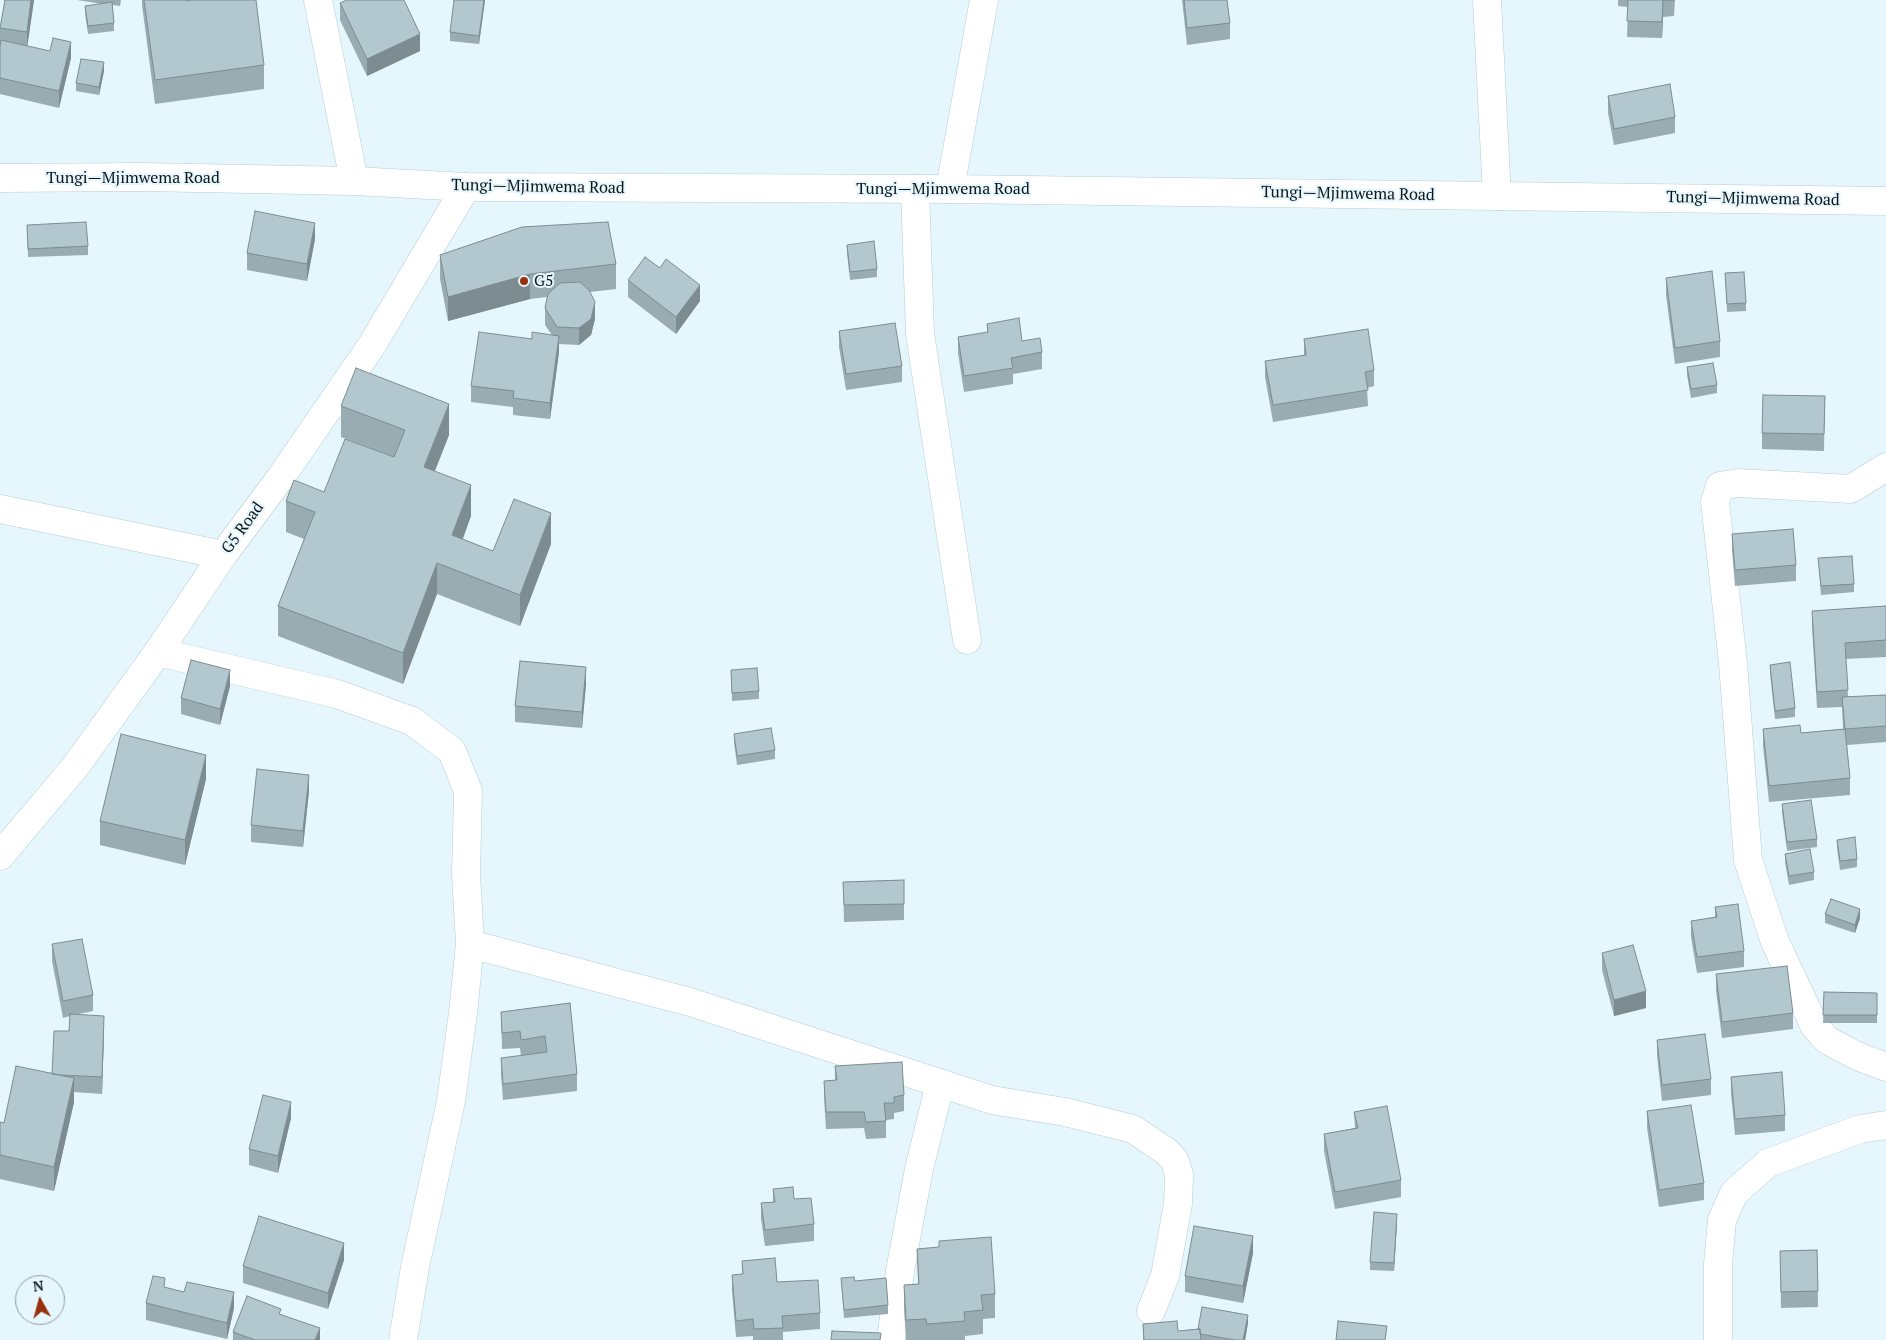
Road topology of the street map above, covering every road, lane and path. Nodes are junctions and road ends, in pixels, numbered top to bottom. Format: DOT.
graph roads {
  1 [pos="318,0"];
  2 [pos="984,0"];
  3 [pos="1487,0"];
  4 [pos="0,178"];
  5 [pos="354,182"];
  6 [pos="466,187"];
  7 [pos="915,189"];
  8 [pos="950,189"];
  9 [pos="1497,196"];
  10 [pos="1886,201"];
  11 [pos="1886,467"];
  12 [pos="0,509"];
  13 [pos="223,555"];
  14 [pos="968,640"];
  15 [pos="158,652"];
  16 [pos="0,856"];
  17 [pos="470,944"];
  18 [pos="1886,1066"];
  19 [pos="940,1084"];
  20 [pos="1886,1125"];
  21 [pos="1151,1311"];
  22 [pos="403,1340"];
  23 [pos="891,1340"];
  24 [pos="1718,1340"];
  1 -- 5 [label="street"];
  2 -- 8 [label="street"];
  3 -- 9 [label="street"];
  4 -- 5 [label="street, Tungi—Mjimwema Road"];
  5 -- 6 [label="street, Tungi—Mjimwema Road"];
  6 -- 7 [label="street, Tungi—Mjimwema Road"];
  6 -- 13 [label="street, G5 Road"];
  7 -- 8 [label="street, Tungi—Mjimwema Road"];
  7 -- 14 [label="street"];
  8 -- 9 [label="street, Tungi—Mjimwema Road"];
  9 -- 10 [label="street, Tungi—Mjimwema Road"];
  11 -- 18 [label="street"];
  12 -- 13 [label="street"];
  13 -- 15 [label="street, G5 Road"];
  15 -- 16 [label="street, G5 Road"];
  15 -- 17 [label="street"];
  17 -- 19 [label="street"];
  17 -- 22 [label="street"];
  19 -- 21 [label="street"];
  19 -- 23 [label="street"];
  20 -- 24 [label="street"];
}
